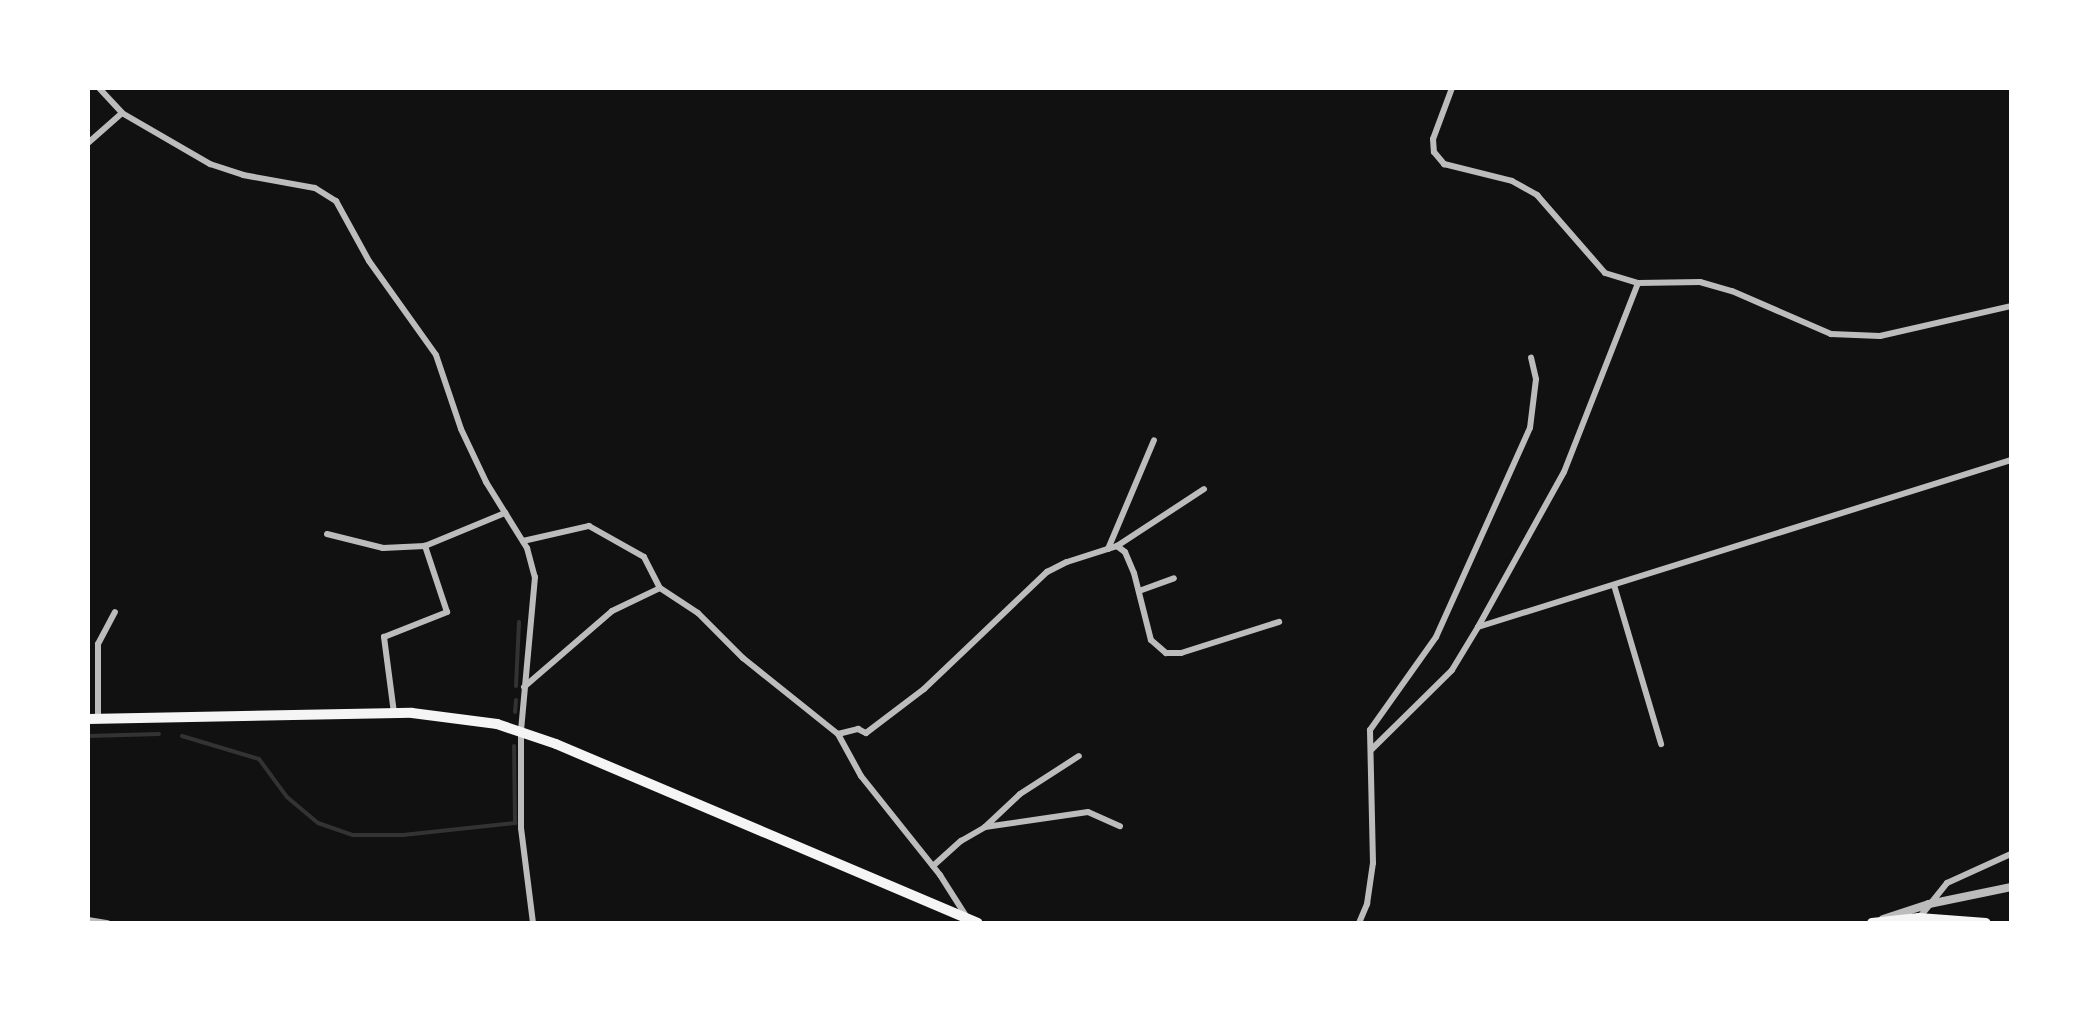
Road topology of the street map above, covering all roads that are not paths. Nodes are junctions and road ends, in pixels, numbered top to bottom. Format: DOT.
graph roads {
  1 [pos="99,88"];
  2 [pos="1452,88"];
  3 [pos="122,113"];
  4 [pos="88,143"];
  5 [pos="1638,283"];
  6 [pos="2011,306"];
  7 [pos="1531,358"];
  8 [pos="1154,440"];
  9 [pos="2011,460"];
  10 [pos="1204,489"];
  11 [pos="505,513"];
  12 [pos="327,534"];
  13 [pos="523,541"];
  14 [pos="425,546"];
  15 [pos="1117,546"];
  16 [pos="1108,549"];
  17 [pos="1174,578"];
  18 [pos="1614,585"];
  19 [pos="660,588"];
  20 [pos="1139,591"];
  21 [pos="115,612"];
  22 [pos="1279,622"];
  23 [pos="1478,627"];
  24 [pos="88,642"];
  25 [pos="98,644"];
  26 [pos="524,687"];
  27 [pos="394,713"];
  28 [pos="93,719"];
  29 [pos="521,730"];
  30 [pos="838,734"];
  31 [pos="1661,744"];
  32 [pos="1372,749"];
  33 [pos="1079,756"];
  34 [pos="1120,826"];
  35 [pos="985,827"];
  36 [pos="2011,854"];
  37 [pos="933,866"];
  38 [pos="2011,887"];
  39 [pos="1929,904"];
  40 [pos="1919,918"];
  41 [pos="88,920"];
  42 [pos="973,921"];
  43 [pos="108,923"];
  44 [pos="533,923"];
  45 [pos="1359,923"];
  46 [pos="1872,923"];
  47 [pos="1986,923"];
  1 -- 3 [label="street"];
  2 -- 5 [label="street"];
  3 -- 4 [label="street"];
  3 -- 11 [label="street"];
  5 -- 6 [label="street"];
  5 -- 23 [label="street"];
  7 -- 32 [label="street"];
  8 -- 16 [label="street"];
  9 -- 18 [label="street"];
  10 -- 15 [label="street"];
  11 -- 13 [label="street"];
  11 -- 14 [label="street"];
  12 -- 14 [label="street"];
  13 -- 19 [label="street"];
  13 -- 26 [label="street"];
  14 -- 27 [label="street"];
  15 -- 16 [label="street"];
  15 -- 20 [label="street"];
  16 -- 30 [label="street"];
  17 -- 20 [label="street"];
  18 -- 23 [label="street"];
  18 -- 31 [label="street"];
  19 -- 26 [label="street"];
  19 -- 30 [label="street"];
  20 -- 22 [label="street"];
  21 -- 25 [label="street"];
  23 -- 32 [label="street"];
  24 -- 25 [label="street"];
  25 -- 28 [label="street"];
  26 -- 29 [label="street"];
  27 -- 28 [label="main road"];
  27 -- 29 [label="main road"];
  29 -- 42 [label="main road"];
  29 -- 44 [label="street"];
  30 -- 37 [label="street"];
  32 -- 45 [label="street"];
  33 -- 35 [label="street"];
  34 -- 35 [label="street"];
  35 -- 37 [label="street"];
  36 -- 39 [label="street"];
  37 -- 42 [label="street"];
  38 -- 39 [label="street"];
  39 -- 40 [label="street"];
  39 -- 46 [label="street"];
  40 -- 46 [label="main road"];
  40 -- 47 [label="main road"];
  41 -- 43 [label="street"];
}
